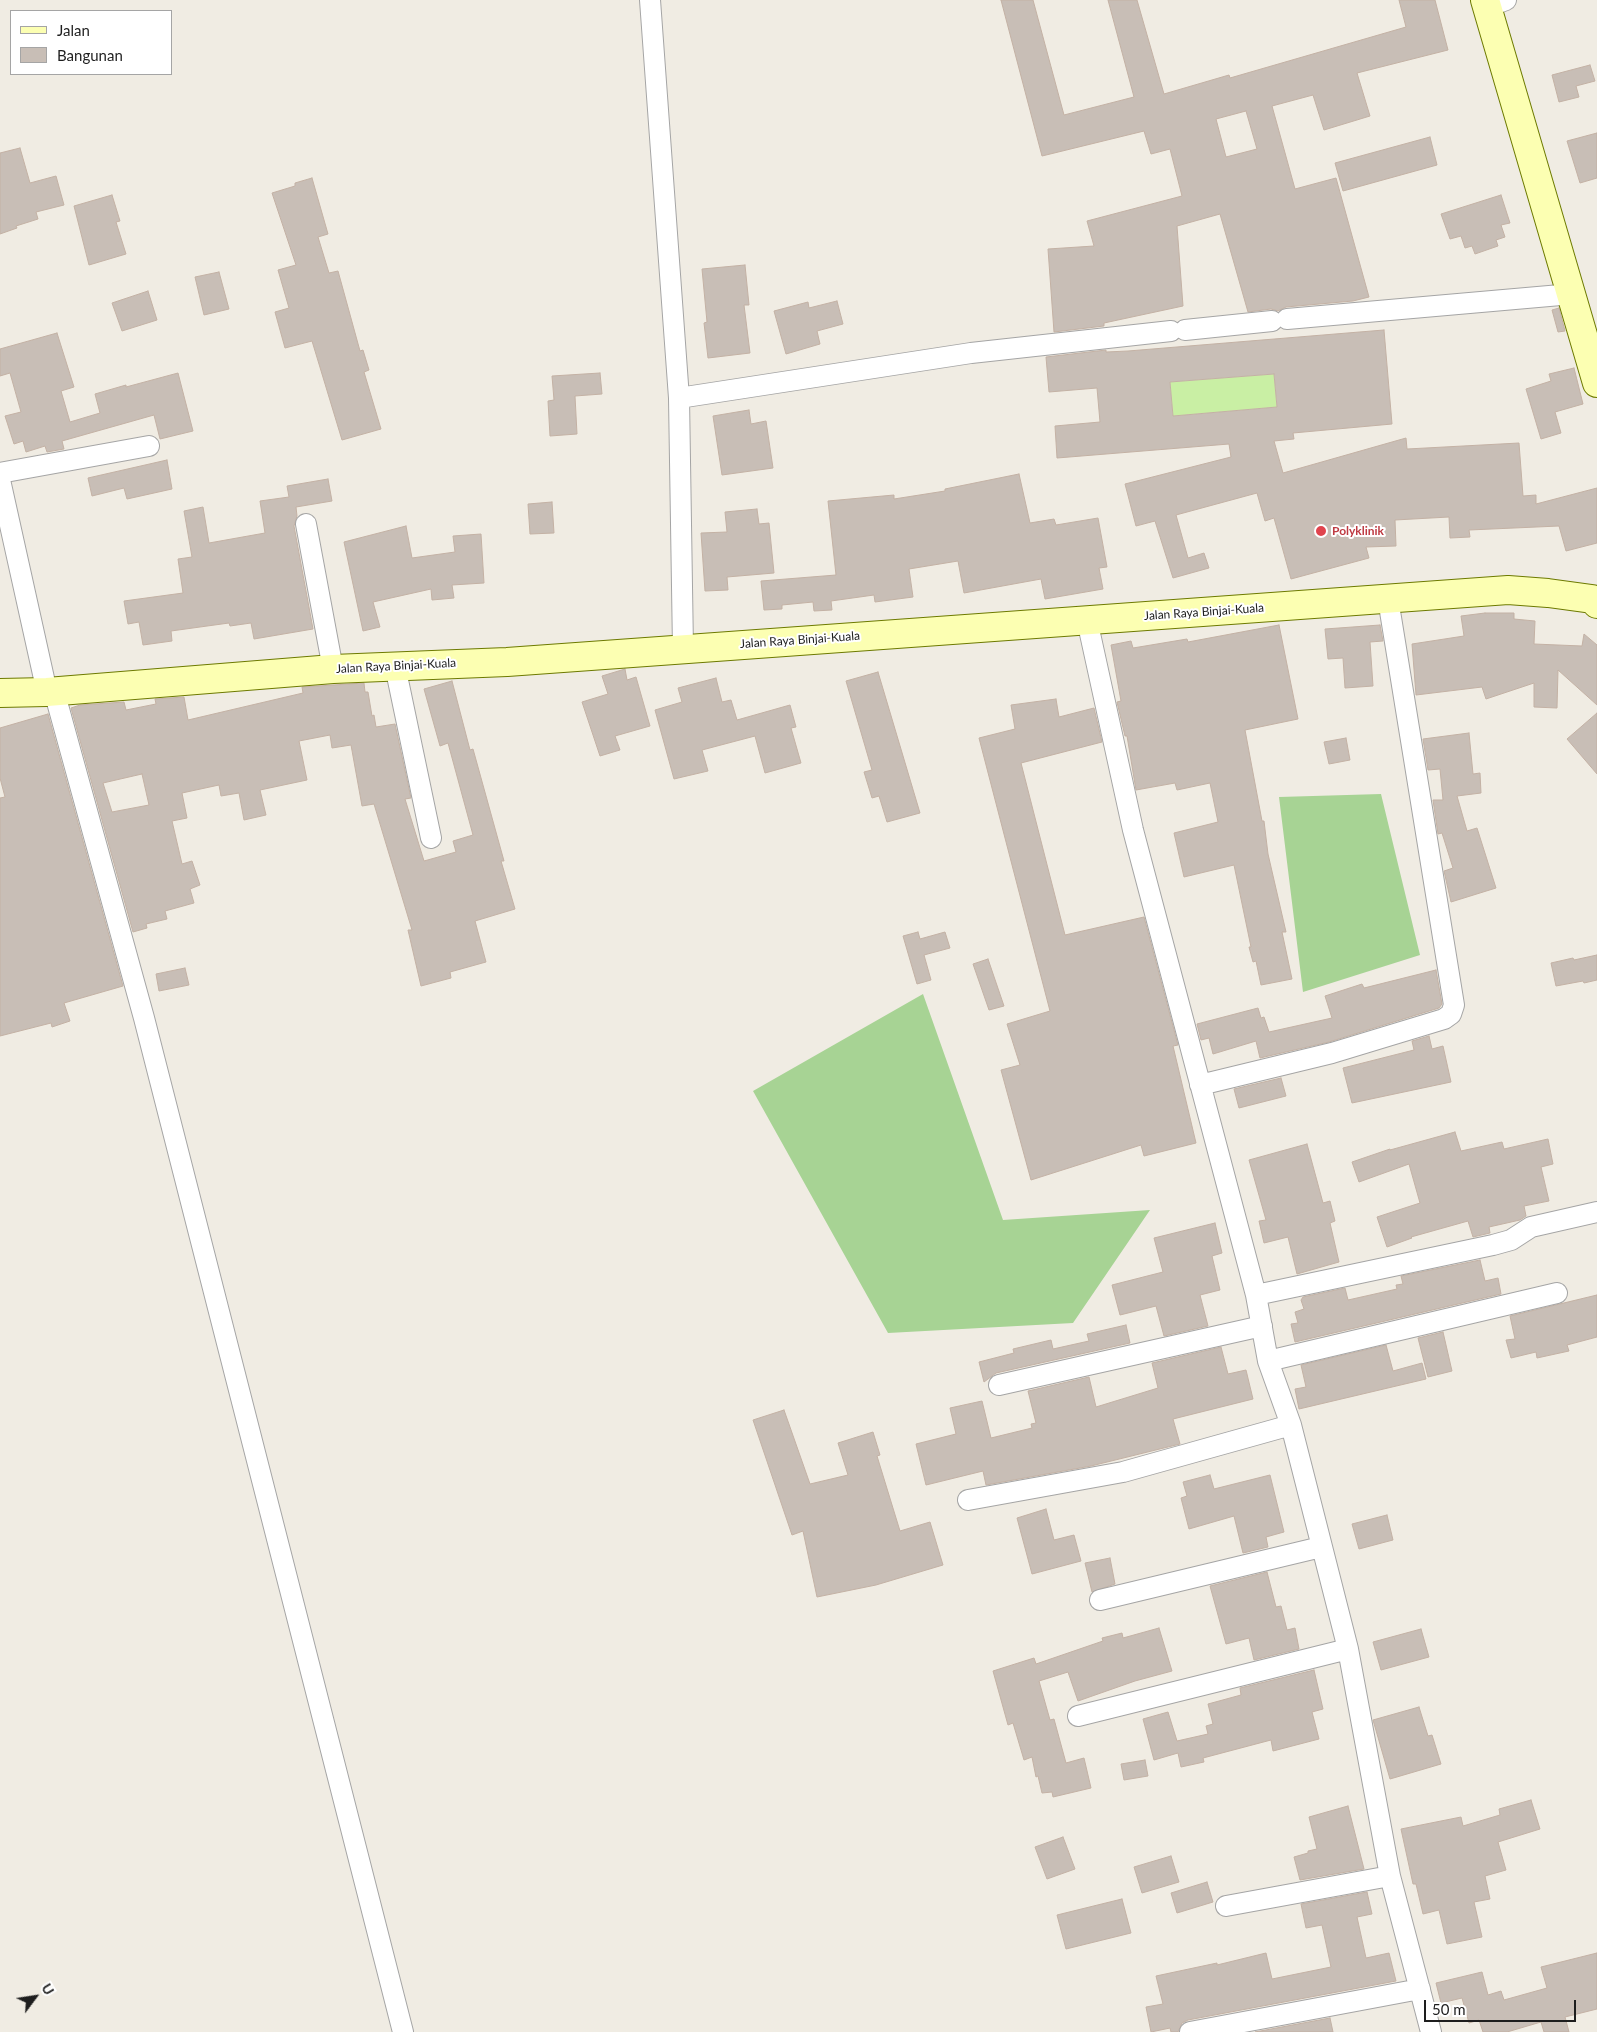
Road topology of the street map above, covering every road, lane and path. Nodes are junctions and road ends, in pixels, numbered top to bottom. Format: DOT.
graph roads {
  1 [pos="650,0"];
  2 [pos="1493,2"];
  3 [pos="1572,294"];
  4 [pos="1597,383"];
  5 [pos="679,398"];
  6 [pos="149,446"];
  7 [pos="0,473"];
  8 [pos="0,480"];
  9 [pos="306,524"];
  10 [pos="1388,599"];
  11 [pos="1595,600"];
  12 [pos="1087,620"];
  13 [pos="684,649"];
  14 [pos="394,666"];
  15 [pos="333,669"];
  16 [pos="51,692"];
  17 [pos="0,693"];
  18 [pos="431,838"];
  19 [pos="1200,1085"];
  20 [pos="1597,1212"];
  21 [pos="1557,1293"];
  22 [pos="1256,1296"];
  23 [pos="1262,1326"];
  24 [pos="1268,1361"];
  25 [pos="999,1385"];
  26 [pos="1291,1425"];
  27 [pos="968,1500"];
  28 [pos="1321,1547"];
  29 [pos="1100,1600"];
  30 [pos="1348,1649"];
  31 [pos="1078,1716"];
  32 [pos="1390,1876"];
  33 [pos="1226,1906"];
  34 [pos="1420,1989"];
  35 [pos="403,2032"];
  36 [pos="1190,2032"];
  37 [pos="1431,2032"];
  1 -- 5 [label="street"];
  2 -- 3 [label="main road"];
  3 -- 4 [label="main road"];
  3 -- 5 [label="street"];
  5 -- 13 [label="street"];
  6 -- 7 [label="street"];
  8 -- 16 [label="street"];
  9 -- 15 [label="street"];
  10 -- 11 [label="main road, Jalan Raya Binjai-Kuala"];
  10 -- 12 [label="main road, Jalan Raya Binjai-Kuala"];
  10 -- 19 [label="street"];
  12 -- 13 [label="main road, Jalan Raya Binjai-Kuala"];
  12 -- 19 [label="street"];
  13 -- 14 [label="main road, Jalan Raya Binjai-Kuala"];
  14 -- 15 [label="main road, Jalan Raya Binjai-Kuala"];
  14 -- 18 [label="street"];
  15 -- 16 [label="main road, Jalan Raya Binjai-Kuala"];
  16 -- 17 [label="main road, Jalan Raya Binjai-Kuala"];
  16 -- 35 [label="street"];
  19 -- 22 [label="street"];
  20 -- 22 [label="street"];
  21 -- 24 [label="street"];
  22 -- 23 [label="street"];
  23 -- 24 [label="street"];
  23 -- 25 [label="street"];
  24 -- 26 [label="street"];
  26 -- 27 [label="street"];
  26 -- 28 [label="street"];
  28 -- 29 [label="street"];
  28 -- 30 [label="street"];
  30 -- 31 [label="street"];
  30 -- 32 [label="street"];
  32 -- 33 [label="street"];
  32 -- 34 [label="street"];
  34 -- 36 [label="street"];
  34 -- 37 [label="street"];
}
